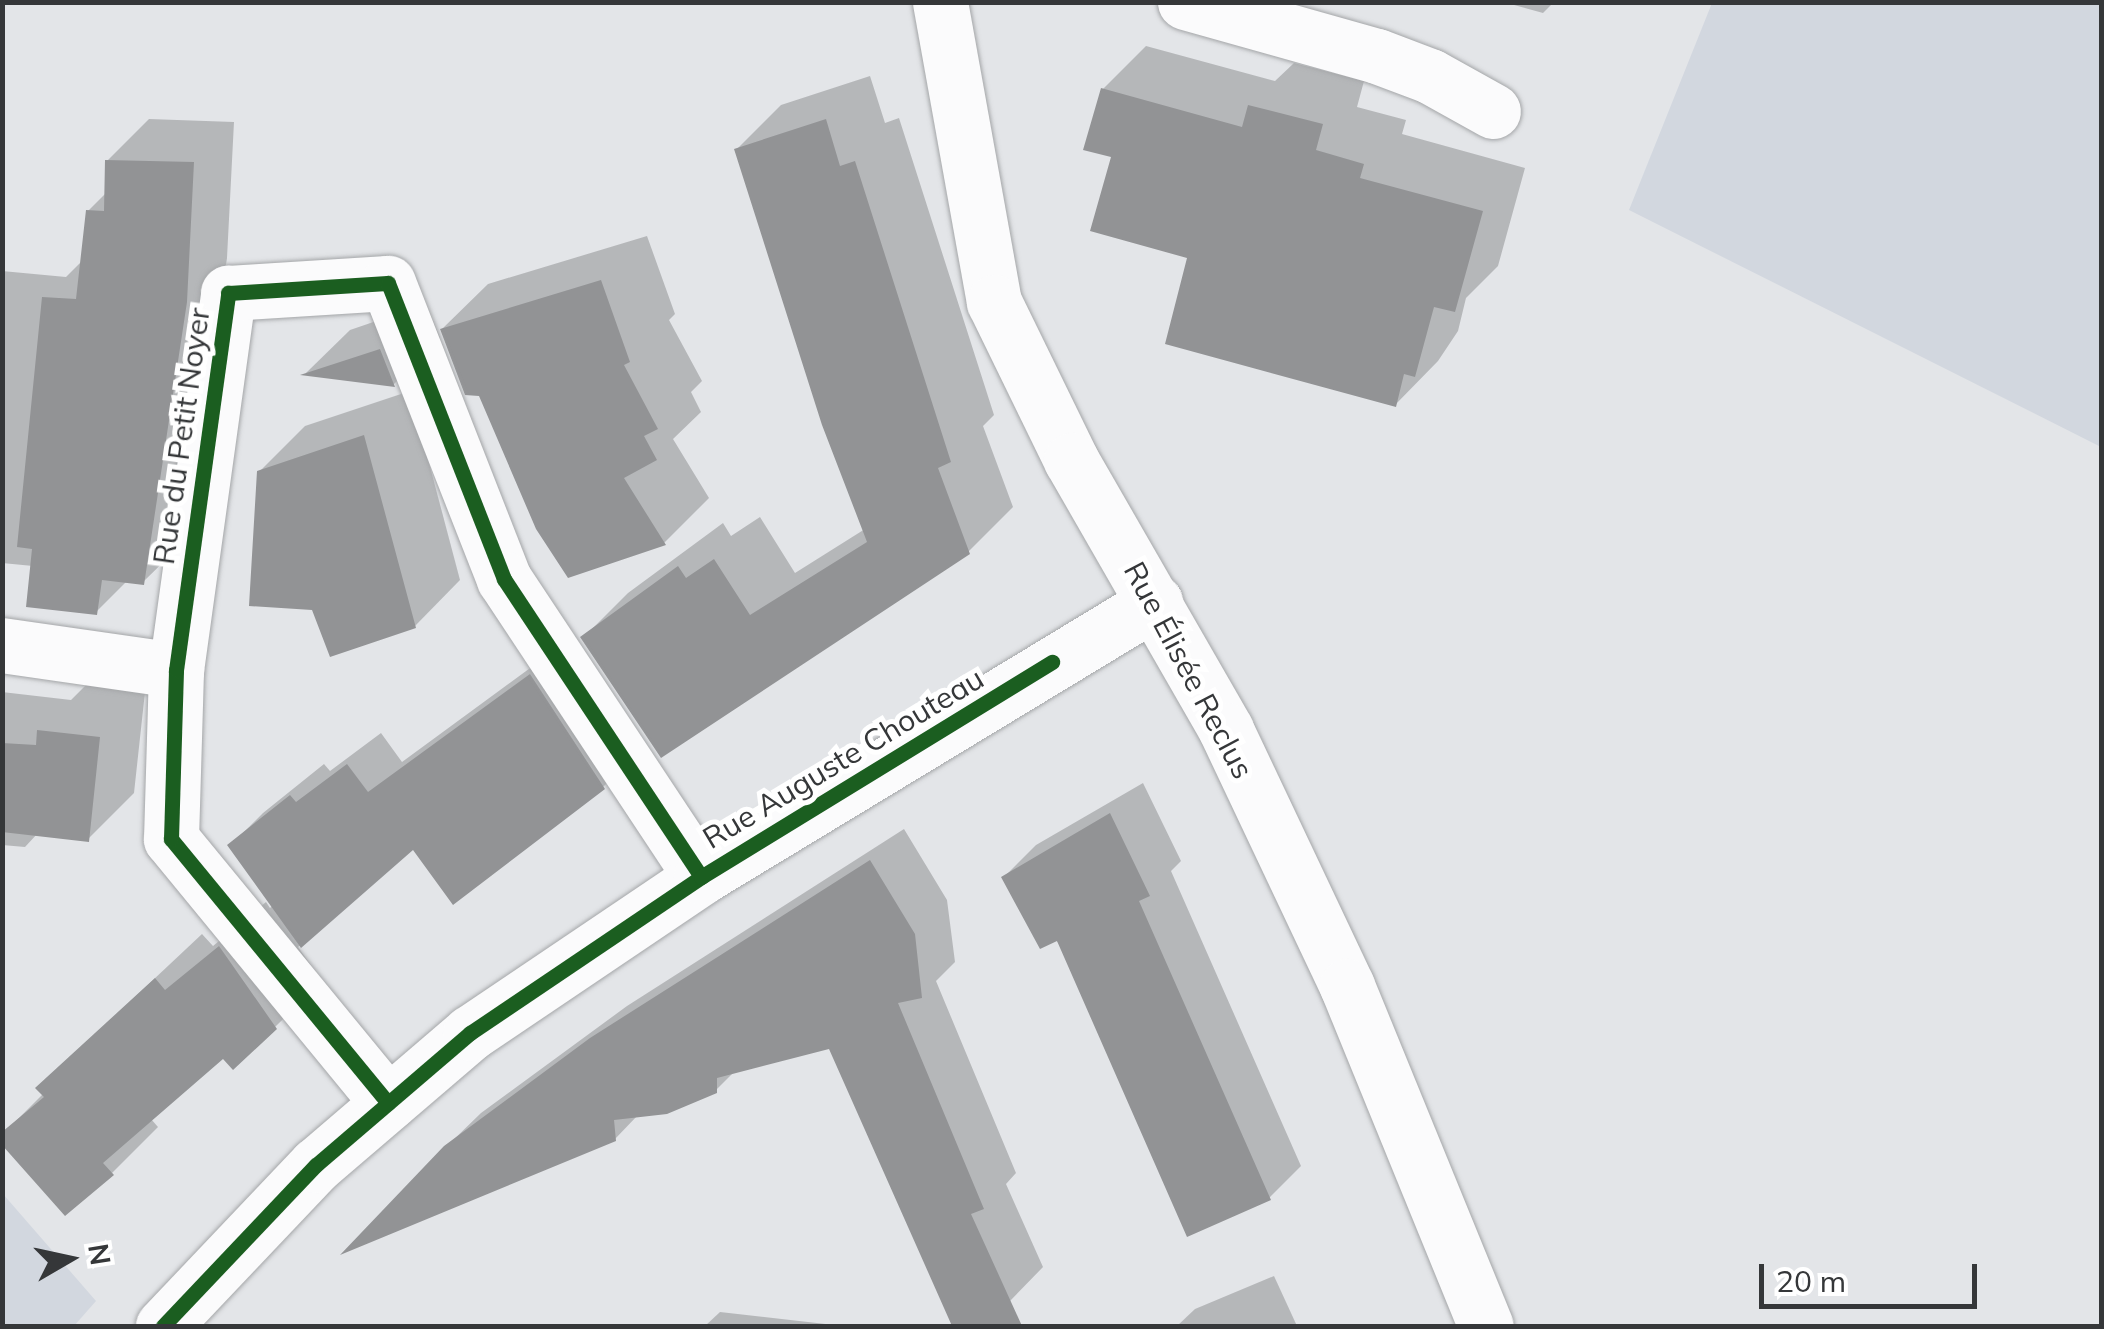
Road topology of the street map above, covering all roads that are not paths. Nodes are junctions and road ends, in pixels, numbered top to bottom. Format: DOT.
graph roads {
  1 [pos="940,2"];
  2 [pos="1185,2"];
  3 [pos="1494,112"];
  4 [pos="1155,602"];
  5 [pos="2,645"];
  6 [pos="176,670"];
  7 [pos="701,877"];
  8 [pos="388,1103"];
  9 [pos="163,1326"];
  10 [pos="1486,1326"];
  1 -- 4 [label="street, Rue Élisée Reclus"];
  2 -- 3 [label="street"];
  4 -- 7 [label="street, Rue Auguste Chouteau"];
  4 -- 10 [label="street, Rue Élisée Reclus"];
  5 -- 6 [label="street"];
  6 -- 7 [label="street, Rue du Petit Noyer"];
  6 -- 8 [label="street, Rue du Petit Noyer"];
  7 -- 8 [label="street, Rue Auguste Chouteau"];
  8 -- 9 [label="street, Rue Auguste Chouteau"];
}
